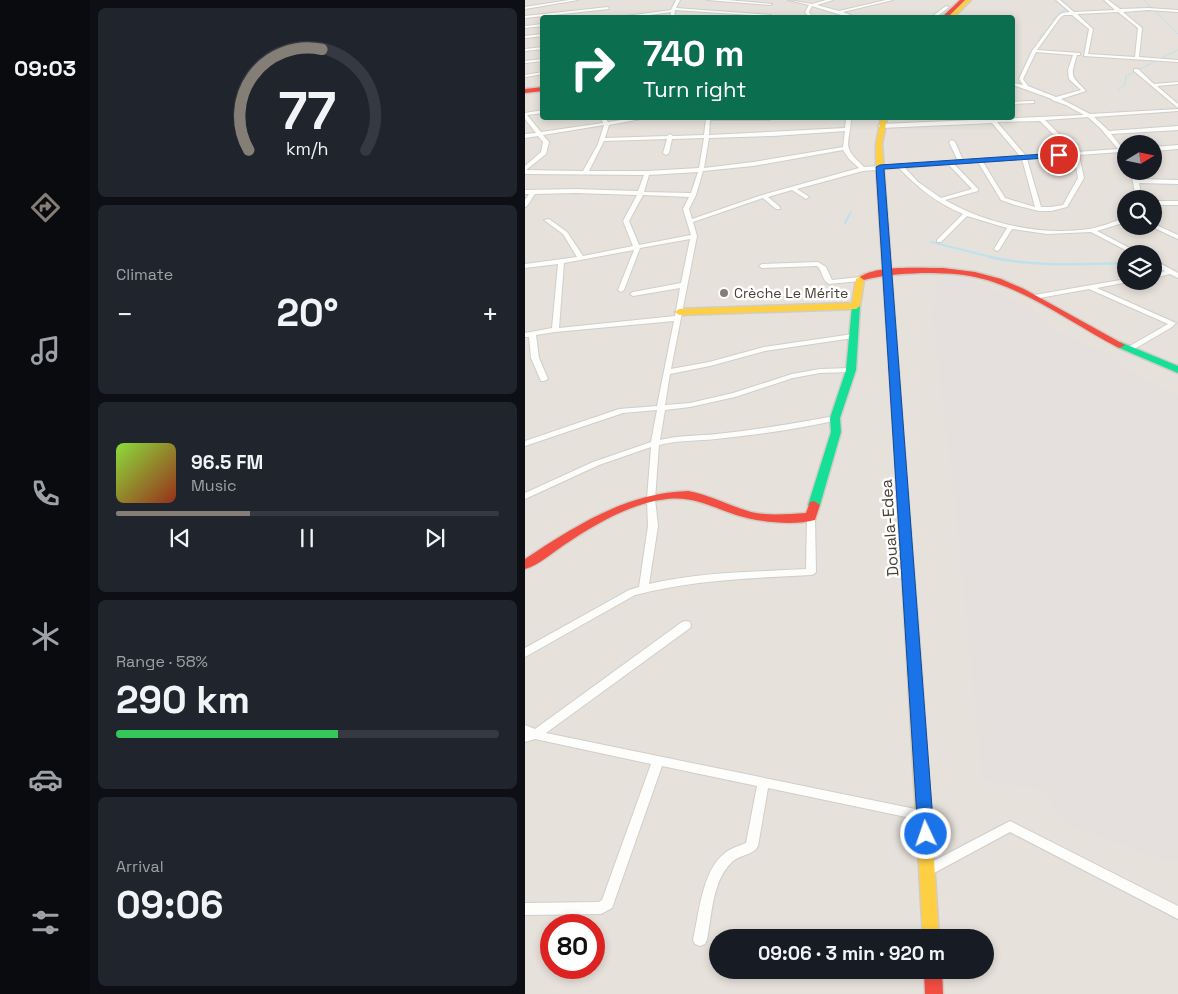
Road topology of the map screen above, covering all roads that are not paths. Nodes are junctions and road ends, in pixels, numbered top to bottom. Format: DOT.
graph roads {
  1 [pos="576,0"];
  2 [pos="609,0"];
  3 [pos="678,0"];
  4 [pos="709,0"];
  5 [pos="790,0"];
  6 [pos="831,0"];
  7 [pos="891,0"];
  8 [pos="963,0"];
  9 [pos="969,0"];
  10 [pos="1058,0"];
  11 [pos="1106,0"];
  12 [pos="770,2"];
  13 [pos="811,5"];
  14 [pos="525,8"];
  15 [pos="608,8"];
  16 [pos="673,10"];
  17 [pos="1117,10"];
  18 [pos="949,11"];
  19 [pos="1178,11"];
  20 [pos="840,12"];
  21 [pos="1072,13"];
  22 [pos="540,15"];
  23 [pos="543,15"];
  24 [pos="608,15"];
  25 [pos="636,15"];
  26 [pos="672,15"];
  27 [pos="753,15"];
  28 [pos="769,15"];
  29 [pos="809,15"];
  30 [pos="848,15"];
  31 [pos="525,17"];
  32 [pos="540,26"];
  33 [pos="525,28"];
  34 [pos="540,36"];
  35 [pos="525,38"];
  36 [pos="540,48"];
  37 [pos="525,50"];
  38 [pos="1033,51"];
  39 [pos="1075,54"];
  40 [pos="1086,55"];
  41 [pos="1137,58"];
  42 [pos="540,60"];
  43 [pos="1166,61"];
  44 [pos="1178,61"];
  45 [pos="525,62"];
  46 [pos="1172,65"];
  47 [pos="1136,70"];
  48 [pos="540,74"];
  49 [pos="525,76"];
  50 [pos="1015,84"];
  51 [pos="1178,84"];
  52 [pos="1153,85"];
  53 [pos="1026,86"];
  54 [pos="540,89"];
  55 [pos="525,91"];
  56 [pos="1054,98"];
  57 [pos="1032,102"];
  58 [pos="1015,103"];
  59 [pos="1178,108"];
  60 [pos="540,112"];
  61 [pos="525,115"];
  62 [pos="1090,115"];
  63 [pos="1015,119"];
  64 [pos="1041,119"];
  65 [pos="604,120"];
  66 [pos="631,120"];
  67 [pos="709,120"];
  68 [pos="849,120"];
  69 [pos="945,120"];
  70 [pos="993,120"];
  71 [pos="883,122"];
  72 [pos="607,124"];
  73 [pos="1178,128"];
  74 [pos="847,129"];
  75 [pos="539,133"];
  76 [pos="1108,133"];
  77 [pos="707,135"];
  78 [pos="525,136"];
  79 [pos="671,136"];
  80 [pos="602,140"];
  81 [pos="952,142"];
  82 [pos="1117,143"];
  83 [pos="1178,147"];
  84 [pos="845,148"];
  85 [pos="1163,148"];
  86 [pos="1117,151"];
  87 [pos="667,154"];
  88 [pos="1077,154"];
  89 [pos="1024,157"];
  90 [pos="980,161"];
  91 [pos="961,162"];
  92 [pos="950,163"];
  93 [pos="900,166"];
  94 [pos="880,167"];
  95 [pos="863,169"];
  96 [pos="525,170"];
  97 [pos="701,170"];
  98 [pos="585,171"];
  99 [pos="647,173"];
  100 [pos="1137,181"];
  101 [pos="1178,182"];
  102 [pos="792,188"];
  103 [pos="1138,190"];
  104 [pos="525,192"];
  105 [pos="533,192"];
  106 [pos="640,194"];
  107 [pos="693,195"];
  108 [pos="765,196"];
  109 [pos="805,197"];
  110 [pos="939,200"];
  111 [pos="1162,203"];
  112 [pos="1178,203"];
  113 [pos="525,205"];
  114 [pos="778,208"];
  115 [pos="1039,209"];
  116 [pos="967,213"];
  117 [pos="547,220"];
  118 [pos="691,221"];
  119 [pos="1117,223"];
  120 [pos="1010,228"];
  121 [pos="1162,230"];
  122 [pos="1093,231"];
  123 [pos="694,236"];
  124 [pos="1178,237"];
  125 [pos="939,241"];
  126 [pos="1120,245"];
  127 [pos="635,246"];
  128 [pos="997,249"];
  129 [pos="581,258"];
  130 [pos="561,262"];
  131 [pos="525,266"];
  132 [pos="762,266"];
  133 [pos="1162,267"];
  134 [pos="888,273"];
  135 [pos="1175,274"];
  136 [pos="1162,275"];
  137 [pos="860,279"];
  138 [pos="1117,283"];
  139 [pos="684,285"];
  140 [pos="1091,288"];
  141 [pos="621,290"];
  142 [pos="633,294"];
  143 [pos="1034,297"];
  144 [pos="856,306"];
  145 [pos="678,315"];
  146 [pos="555,330"];
  147 [pos="528,334"];
  148 [pos="853,336"];
  149 [pos="1131,349"];
  150 [pos="851,370"];
  151 [pos="1178,370"];
  152 [pos="667,372"];
  153 [pos="544,379"];
  154 [pos="662,408"];
  155 [pos="835,418"];
  156 [pos="525,444"];
  157 [pos="655,444"];
  158 [pos="525,496"];
  159 [pos="651,498"];
  160 [pos="811,517"];
  161 [pos="525,565"];
  162 [pos="644,588"];
  163 [pos="686,625"];
  164 [pos="525,653"];
  165 [pos="528,734"];
  166 [pos="658,761"];
  167 [pos="763,783"];
  168 [pos="925,816"];
  169 [pos="928,870"];
  170 [pos="525,909"];
  171 [pos="1178,913"];
  172 [pos="931,929"];
  173 [pos="700,940"];
  174 [pos="933,979"];
  175 [pos="934,994"];
  1 -- 14 [label="street"];
  2 -- 15 [label="street"];
  3 -- 16 [label="street"];
  4 -- 12 [label="street"];
  5 -- 13 [label="street"];
  6 -- 13 [label="street"];
  7 -- 20 [label="street"];
  8 -- 18 [label="main road"];
  9 -- 18 [label="main road"];
  10 -- 21 [label="street"];
  11 -- 17 [label="street"];
  12 -- 28 [label="street"];
  13 -- 20 [label="street"];
  13 -- 29 [label="street"];
  15 -- 23 [label="street"];
  15 -- 24 [label="street"];
  16 -- 25 [label="street"];
  16 -- 26 [label="street"];
  16 -- 27 [label="street"];
  17 -- 19 [label="street"];
  17 -- 21 [label="street"];
  17 -- 41 [label="street"];
  20 -- 30 [label="street"];
  21 -- 38 [label="street"];
  21 -- 40 [label="street"];
  22 -- 31 [label="street"];
  32 -- 33 [label="street"];
  34 -- 35 [label="street"];
  36 -- 37 [label="street"];
  38 -- 39 [label="street"];
  38 -- 53 [label="street"];
  39 -- 40 [label="street"];
  39 -- 56 [label="street"];
  40 -- 41 [label="street"];
  41 -- 43 [label="street"];
  42 -- 45 [label="street"];
  43 -- 44 [label="street"];
  43 -- 46 [label="street"];
  47 -- 52 [label="street"];
  48 -- 49 [label="street"];
  50 -- 53 [label="street"];
  51 -- 52 [label="street"];
  52 -- 59 [label="street"];
  53 -- 56 [label="street"];
  54 -- 55 [label="main road"];
  56 -- 62 [label="street"];
  57 -- 58 [label="street"];
  59 -- 62 [label="street"];
  60 -- 61 [label="street"];
  61 -- 75 [label="street"];
  62 -- 64 [label="street"];
  62 -- 76 [label="street"];
  63 -- 64 [label="street"];
  64 -- 88 [label="street"];
  65 -- 72 [label="street"];
  66 -- 72 [label="street"];
  67 -- 77 [label="street"];
  68 -- 74 [label="street"];
  69 -- 71 [label="street"];
  70 -- 89 [label="street"];
  71 -- 94 [label="main road, Douala-Edea"];
  72 -- 75 [label="street"];
  72 -- 80 [label="street"];
  73 -- 76 [label="street"];
  74 -- 77 [label="street"];
  74 -- 84 [label="street"];
  75 -- 78 [label="street"];
  75 -- 96 [label="street"];
  76 -- 82 [label="street"];
  77 -- 79 [label="street"];
  77 -- 97 [label="street"];
  79 -- 80 [label="street"];
  79 -- 87 [label="street"];
  80 -- 98 [label="street"];
  81 -- 91 [label="street"];
  83 -- 85 [label="street"];
  84 -- 95 [label="street"];
  84 -- 97 [label="street"];
  86 -- 88 [label="street"];
  88 -- 89 [label="street"];
  88 -- 115 [label="street"];
  89 -- 90 [label="street"];
  89 -- 115 [label="street"];
  90 -- 91 [label="street"];
  90 -- 115 [label="street"];
  91 -- 92 [label="street"];
  92 -- 93 [label="street"];
  92 -- 110 [label="street"];
  93 -- 94 [label="street"];
  93 -- 110 [label="street"];
  94 -- 95 [label="street"];
  94 -- 134 [label="main road, Douala-Edea"];
  95 -- 102 [label="street"];
  96 -- 98 [label="street"];
  97 -- 99 [label="street"];
  97 -- 107 [label="street"];
  98 -- 99 [label="street"];
  99 -- 106 [label="street"];
  100 -- 101 [label="street"];
  100 -- 103 [label="street"];
  102 -- 108 [label="street"];
  102 -- 109 [label="street"];
  104 -- 105 [label="street"];
  105 -- 106 [label="street"];
  105 -- 113 [label="street"];
  106 -- 107 [label="street"];
  106 -- 127 [label="street"];
  107 -- 118 [label="street"];
  108 -- 114 [label="street"];
  108 -- 118 [label="street"];
  110 -- 116 [label="street"];
  111 -- 112 [label="street"];
  116 -- 120 [label="street"];
  116 -- 125 [label="street"];
  117 -- 129 [label="street"];
  118 -- 123 [label="street"];
  119 -- 122 [label="street"];
  120 -- 122 [label="street"];
  120 -- 128 [label="street"];
  121 -- 124 [label="street"];
  122 -- 126 [label="street"];
  123 -- 127 [label="street"];
  123 -- 139 [label="street"];
  127 -- 129 [label="street"];
  127 -- 141 [label="street"];
  129 -- 130 [label="street"];
  130 -- 131 [label="street"];
  130 -- 146 [label="street"];
  132 -- 137 [label="street"];
  133 -- 135 [label="street"];
  134 -- 137 [label="main road"];
  134 -- 143 [label="main road"];
  134 -- 168 [label="main road, Douala-Edea"];
  135 -- 136 [label="street"];
  137 -- 144 [label="main road"];
  138 -- 140 [label="street"];
  139 -- 142 [label="street"];
  139 -- 145 [label="street"];
  140 -- 143 [label="street"];
  140 -- 149 [label="street"];
  143 -- 149 [label="main road"];
  144 -- 145 [label="main road"];
  144 -- 148 [label="main road"];
  145 -- 146 [label="street"];
  145 -- 152 [label="street"];
  146 -- 147 [label="street"];
  147 -- 153 [label="street"];
  148 -- 150 [label="main road"];
  148 -- 152 [label="street"];
  149 -- 151 [label="main road"];
  150 -- 154 [label="street"];
  150 -- 155 [label="main road"];
  152 -- 154 [label="street"];
  154 -- 156 [label="street"];
  154 -- 157 [label="street"];
  155 -- 157 [label="street"];
  155 -- 160 [label="main road"];
  157 -- 158 [label="street"];
  157 -- 159 [label="street"];
  159 -- 160 [label="main road"];
  159 -- 161 [label="main road"];
  159 -- 162 [label="street"];
  160 -- 162 [label="street"];
  162 -- 164 [label="street"];
  163 -- 165 [label="street"];
  165 -- 166 [label="street"];
  166 -- 167 [label="street"];
  166 -- 170 [label="street"];
  167 -- 168 [label="street"];
  167 -- 173 [label="street"];
  168 -- 169 [label="main road, Douala-Edea"];
  169 -- 171 [label="street"];
  169 -- 172 [label="main road, Douala-Edea"];
  174 -- 175 [label="main road"];
}
